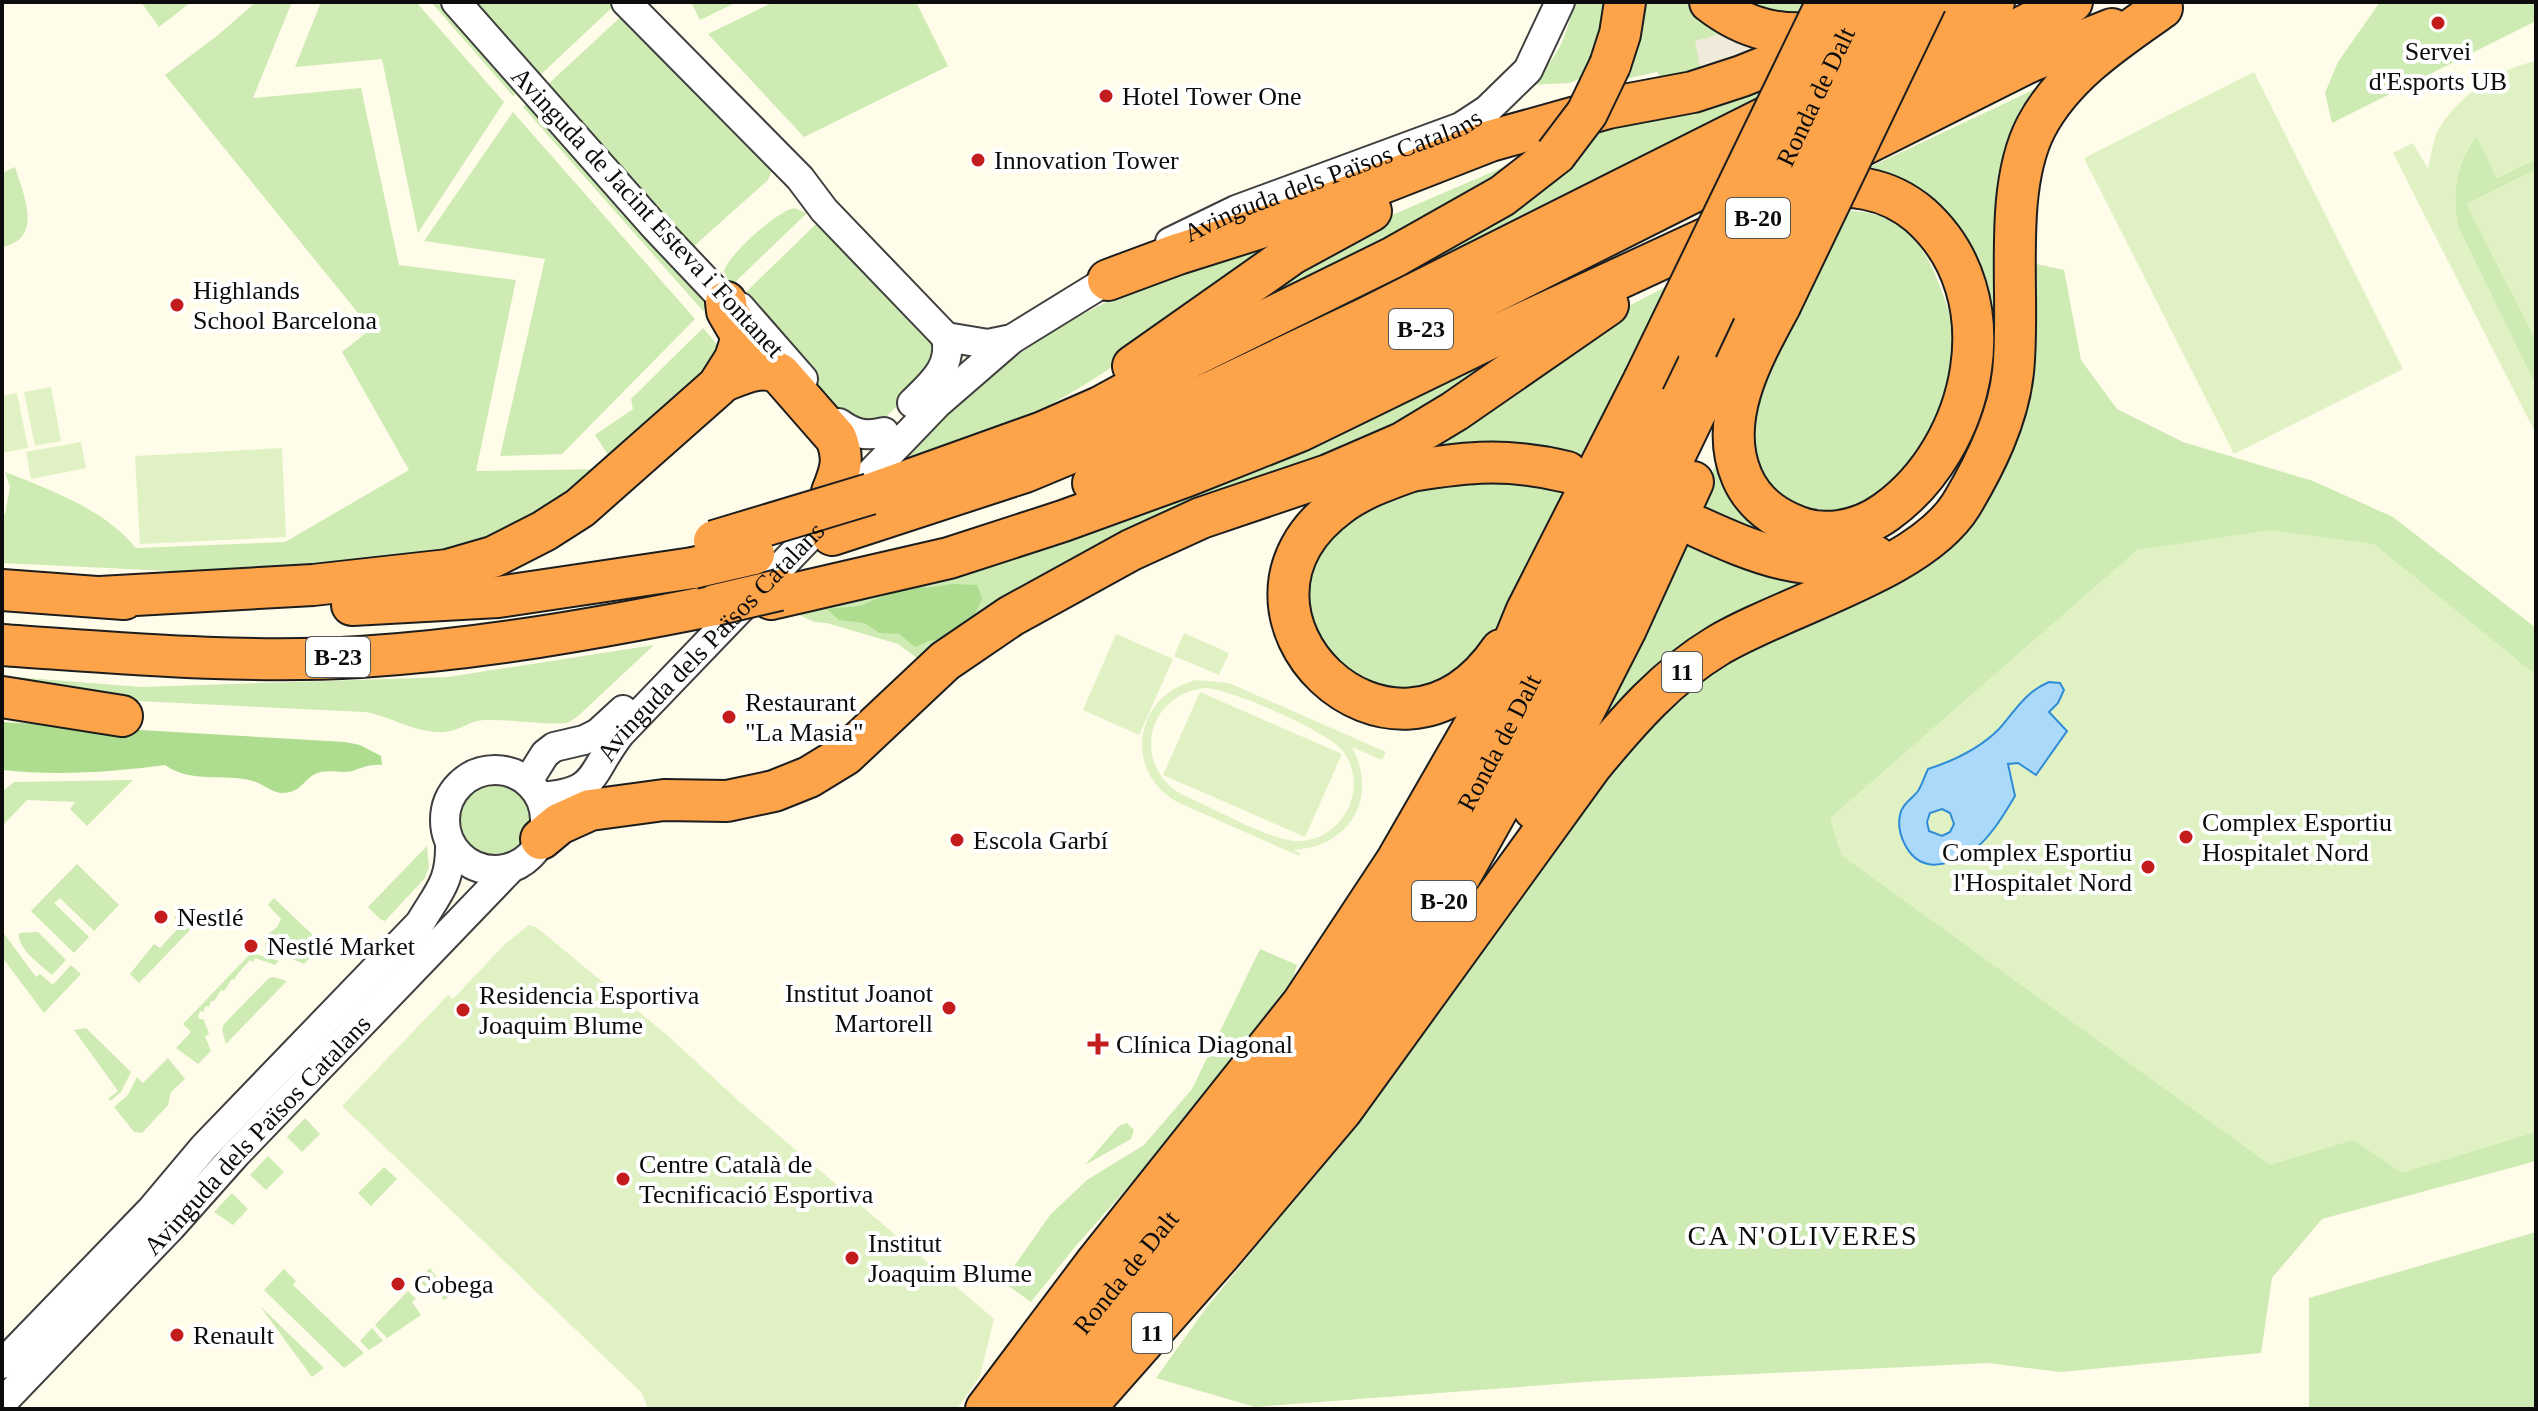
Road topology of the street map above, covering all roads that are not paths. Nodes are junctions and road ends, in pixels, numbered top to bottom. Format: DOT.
graph roads {
  1 [pos="456,2"];
  2 [pos="626,2"];
  3 [pos="1560,2"];
  4 [pos="1625,2"];
  5 [pos="1710,2"];
  6 [pos="1827,2"];
  7 [pos="1860,2"];
  8 [pos="1897,2"];
  9 [pos="1926,2"];
  10 [pos="1994,2"];
  11 [pos="2168,5"];
  12 [pos="2057,10"];
  13 [pos="1557,137"];
  14 [pos="1895,200"];
  15 [pos="1108,280"];
  16 [pos="726,302"];
  17 [pos="1499,334"];
  18 [pos="946,337"];
  19 [pos="1012,339"];
  20 [pos="1746,341"];
  21 [pos="721,382"];
  22 [pos="839,423"];
  23 [pos="884,432"];
  24 [pos="1411,471"];
  25 [pos="1567,472"];
  26 [pos="1973,481"];
  27 [pos="854,483"];
  28 [pos="1698,527"];
  29 [pos="704,554"];
  30 [pos="1064,585"];
  31 [pos="2,590"];
  32 [pos="775,595"];
  33 [pos="100,597"];
  34 [pos="294,606"];
  35 [pos="1526,612"];
  36 [pos="2,645"];
  37 [pos="2,697"];
  38 [pos="122,716"];
  39 [pos="534,789"];
  40 [pos="541,839"];
  41 [pos="450,843"];
  42 [pos="512,867"];
  43 [pos="483,869"];
  44 [pos="420,923"];
  45 [pos="1459,946"];
  46 [pos="1219,1256"];
  47 [pos="2,1364"];
  48 [pos="2,1403"];
  49 [pos="986,1409"];
  50 [pos="1015,1409"];
  51 [pos="1052,1409"];
  52 [pos="1084,1409"];
  53 [pos="1099,1409"];
  1 -- 16 [label="street, Avinguda de Jacint Esteva i Fontanet"];
  2 -- 18 [label="street"];
  3 -- 15 [label="street, Avinguda dels Països Catalans"];
  4 -- 13 [label="highway, bridge"];
  5 -- 8 [label="highway"];
  6 -- 35 [label="highway, bridge"];
  7 -- 50 [label="highway, Ronda de Dalt / B-20, bridge"];
  8 -- 13 [label="highway"];
  8 -- 20 [label="highway, Ronda de Dalt / B-20, bridge"];
  9 -- 20 [label="highway, bridge"];
  10 -- 29 [label="highway, B-23, bridge"];
  11 -- 17 [label="highway"];
  11 -- 26 [label="highway"];
  12 -- 32 [label="highway, B-23"];
  13 -- 15 [label="highway"];
  13 -- 27 [label="highway"];
  14 -- 17 [label="highway"];
  14 -- 20 [label="highway"];
  14 -- 30 [label="highway"];
  15 -- 19 [label="street, Avinguda dels Països Catalans"];
  16 -- 21 [label="highway"];
  16 -- 22 [label="street, Avinguda de Jacint Esteva i Fontanet"];
  17 -- 32 [label="highway"];
  18 -- 19 [label="street, Avinguda dels Països Catalans"];
  18 -- 23 [label="street, Avinguda dels Països Catalans"];
  19 -- 27 [label="street"];
  20 -- 45 [label="highway"];
  20 -- 51 [label="highway, Ronda de Dalt / B-20"];
  21 -- 27 [label="highway"];
  21 -- 33 [label="highway"];
  22 -- 23 [label="street"];
  22 -- 27 [label="street"];
  23 -- 27 [label="street, Avinguda dels Països Catalans"];
  24 -- 25 [label="highway"];
  24 -- 30 [label="highway"];
  24 -- 35 [label="highway"];
  26 -- 28 [label="highway"];
  26 -- 45 [label="highway, 11"];
  27 -- 29 [label="highway, bridge"];
  27 -- 39 [label="street, Avinguda dels Països Catalans"];
  27 -- 39 [label="street, Avinguda dels Països Catalans"];
  29 -- 34 [label="highway"];
  29 -- 34 [label="highway, B-23"];
  30 -- 40 [label="highway"];
  31 -- 33 [label="highway, B-23"];
  32 -- 36 [label="highway, B-23, bridge"];
  33 -- 34 [label="highway, B-23"];
  35 -- 49 [label="highway"];
  37 -- 38 [label="highway"];
  39 -- 40 [label="street"];
  39 -- 41 [label="street"];
  40 -- 42 [label="street"];
  41 -- 43 [label="street"];
  41 -- 44 [label="street, Avinguda dels Països Catalans"];
  42 -- 43 [label="street"];
  42 -- 48 [label="street, Avinguda dels Països Catalans"];
  43 -- 44 [label="street"];
  44 -- 47 [label="street, Avinguda dels Països Catalans"];
  45 -- 46 [label="highway"];
  46 -- 52 [label="highway, 11"];
  46 -- 53 [label="highway"];
}
